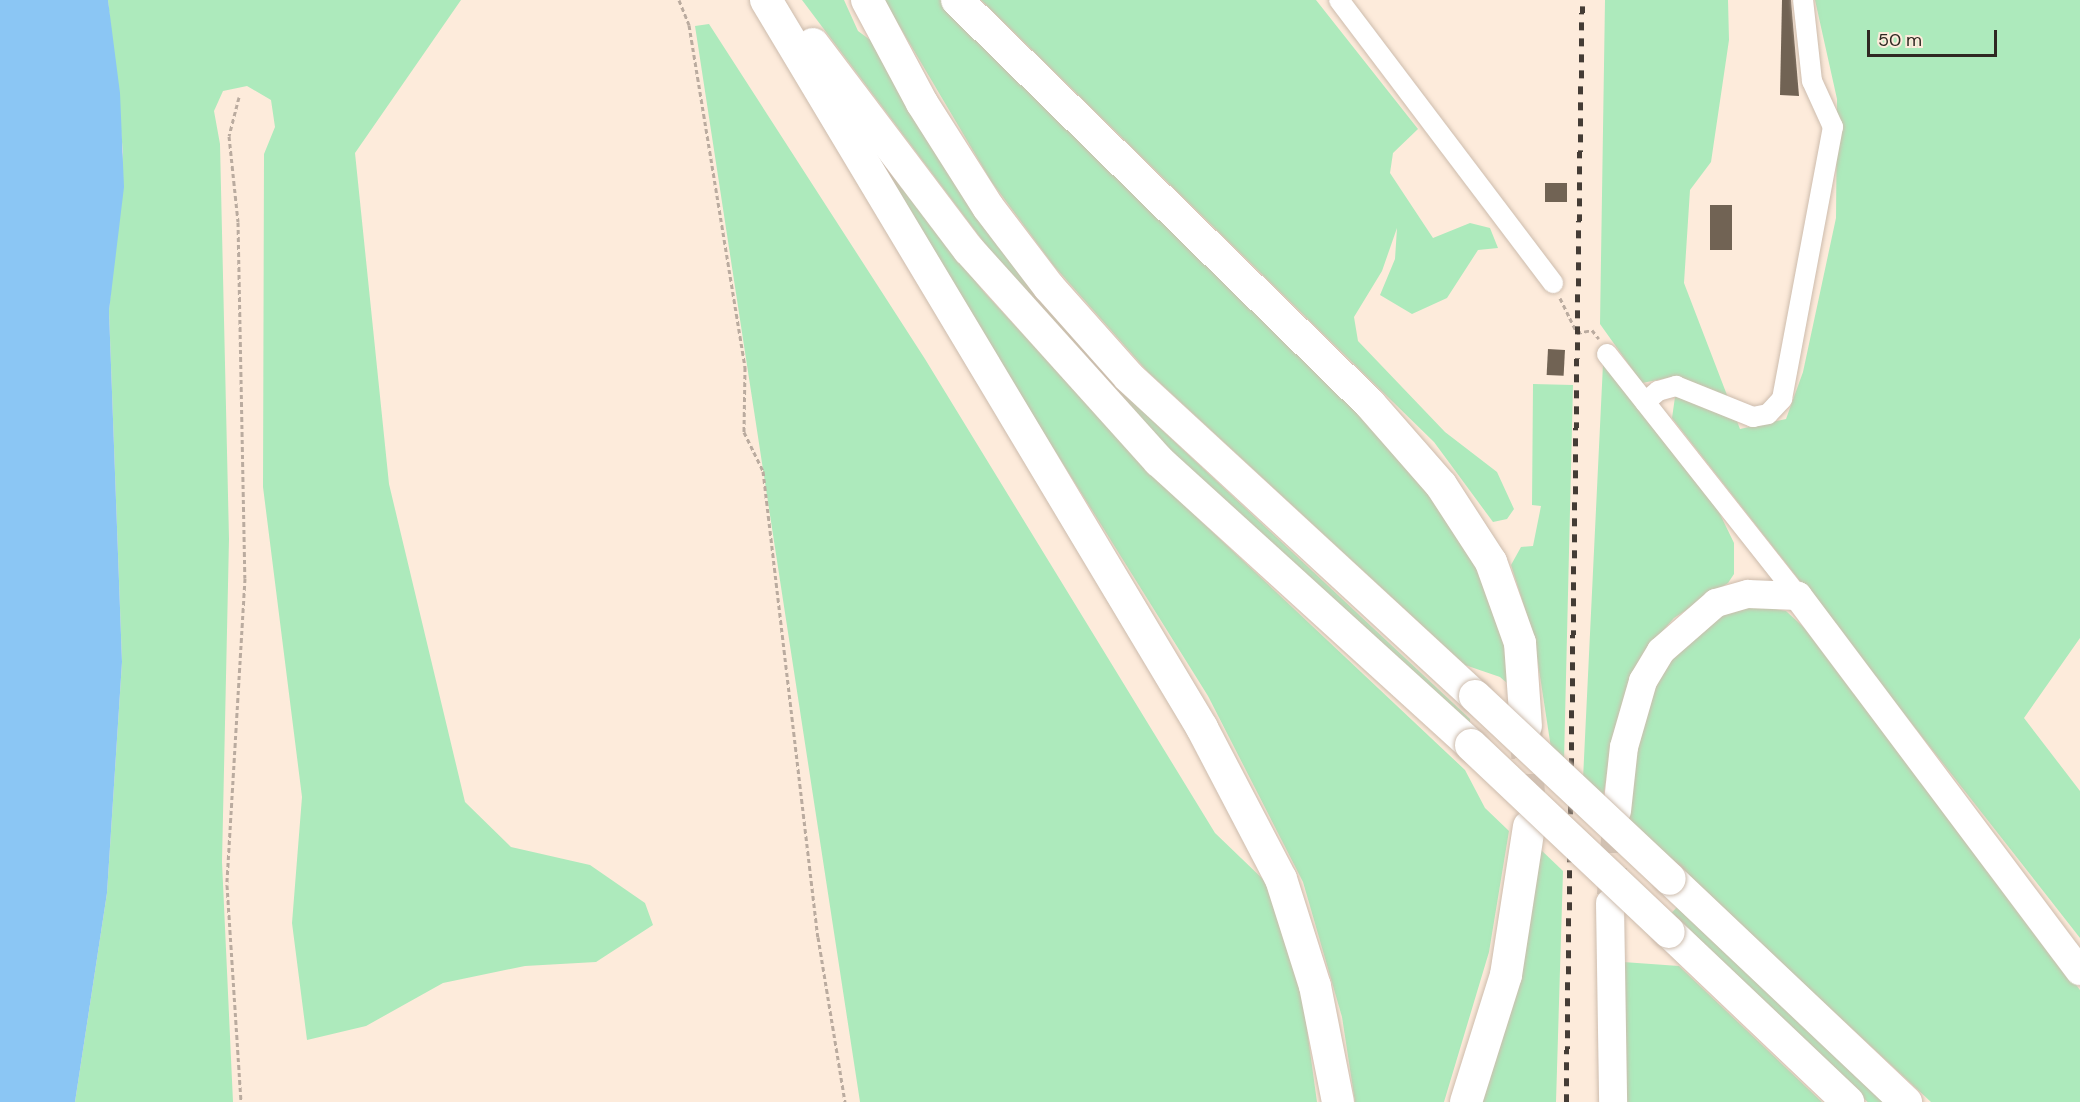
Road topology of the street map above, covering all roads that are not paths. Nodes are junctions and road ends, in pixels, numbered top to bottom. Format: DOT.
graph roads {
  1 [pos="766,0"];
  2 [pos="780,0"];
  3 [pos="867,0"];
  4 [pos="957,0"];
  5 [pos="1339,0"];
  6 [pos="1803,0"];
  7 [pos="1553,283"];
  8 [pos="1607,354"];
  9 [pos="1644,402"];
  10 [pos="1798,596"];
  11 [pos="1526,726"];
  12 [pos="1617,811"];
  13 [pos="1529,827"];
  14 [pos="1610,903"];
  15 [pos="2080,971"];
  16 [pos="1338,1102"];
  17 [pos="1466,1102"];
  18 [pos="1613,1102"];
  19 [pos="1848,1102"];
  20 [pos="1906,1102"];
  1 -- 16 [label="main road"];
  2 -- 19 [label="main road, bridge"];
  3 -- 20 [label="main road, bridge"];
  4 -- 11 [label="main road"];
  5 -- 7 [label="street"];
  6 -- 9 [label="street"];
  8 -- 9 [label="street"];
  9 -- 10 [label="street"];
  10 -- 12 [label="street"];
  10 -- 15 [label="street"];
  13 -- 17 [label="main road"];
  14 -- 18 [label="street"];
}
